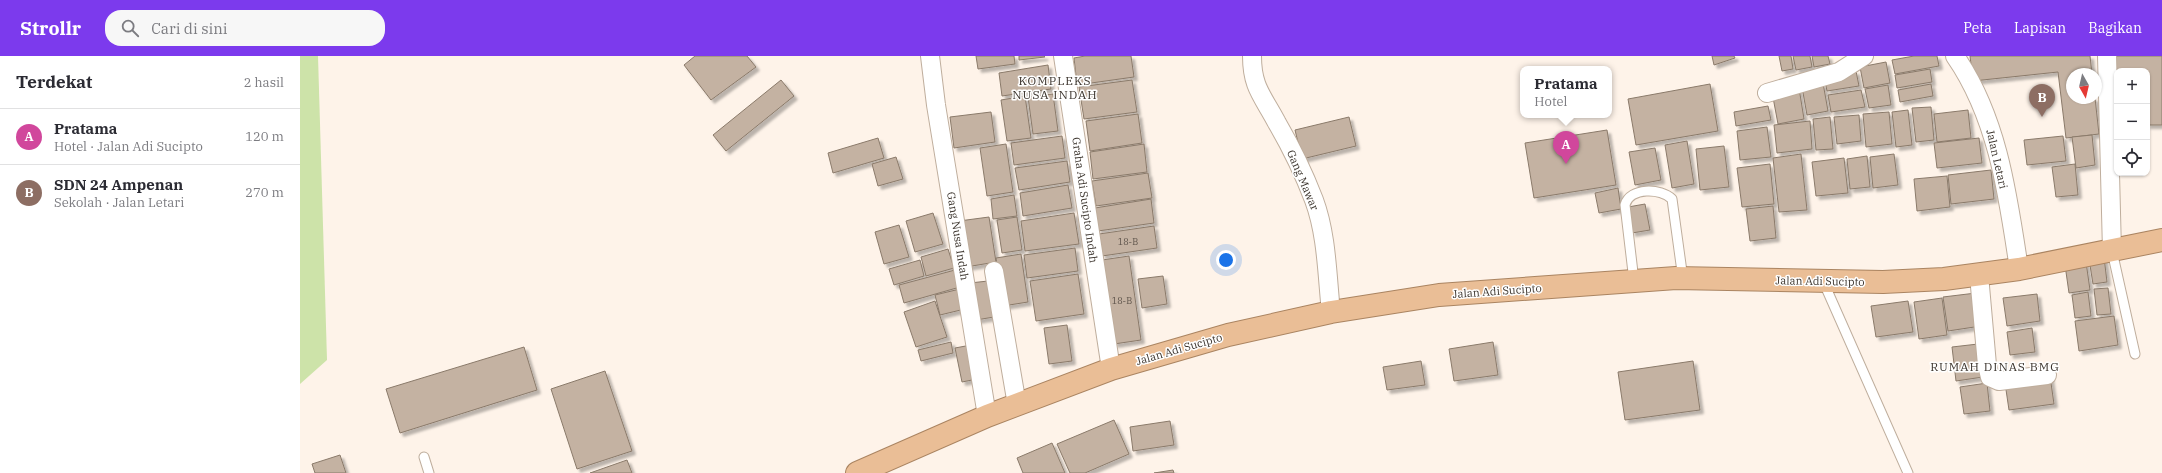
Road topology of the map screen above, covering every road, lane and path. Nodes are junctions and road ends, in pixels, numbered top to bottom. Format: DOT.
graph roads {
  1 [pos="930,56"];
  2 [pos="1063,56"];
  3 [pos="1252,56"];
  4 [pos="1864,56"];
  5 [pos="1955,56"];
  6 [pos="2107,56"];
  7 [pos="1767,93"];
  8 [pos="2162,240"];
  9 [pos="2112,251"];
  10 [pos="2018,269"];
  11 [pos="994,271"];
  12 [pos="1978,275"];
  13 [pos="1683,278"];
  14 [pos="1634,281"];
  15 [pos="1822,281"];
  16 [pos="1331,312"];
  17 [pos="2135,354"];
  18 [pos="1109,357"];
  19 [pos="2047,375"];
  20 [pos="1017,404"];
  21 [pos="987,416"];
  22 [pos="424,456"];
  23 [pos="429,473"];
  24 [pos="857,473"];
  25 [pos="1908,473"];
  1 -- 21 [label="street, Gang Nusa Indah"];
  2 -- 18 [label="street, Graha Adi Sucipto Indah"];
  3 -- 16 [label="street, Gang Mawar"];
  4 -- 7 [label="street"];
  5 -- 10 [label="street, Jalan Letari"];
  6 -- 9 [label="street"];
  8 -- 9 [label="highway, Jalan Adi Sucipto"];
  9 -- 10 [label="highway, Jalan Adi Sucipto"];
  9 -- 17 [label="lane"];
  10 -- 12 [label="highway, Jalan Adi Sucipto"];
  11 -- 20 [label="street"];
  12 -- 15 [label="highway, Jalan Adi Sucipto"];
  12 -- 19 [label="street"];
  13 -- 14 [label="highway, Jalan Adi Sucipto"];
  13 -- 14 [label="lane"];
  13 -- 15 [label="highway, Jalan Adi Sucipto"];
  14 -- 16 [label="highway, Jalan Adi Sucipto"];
  15 -- 25 [label="lane"];
  16 -- 18 [label="highway, Jalan Adi Sucipto"];
  18 -- 20 [label="highway, Jalan Adi Sucipto"];
  20 -- 21 [label="highway, Jalan Adi Sucipto"];
  21 -- 24 [label="highway, Jalan Adi Sucipto"];
  22 -- 23 [label="lane"];
}
